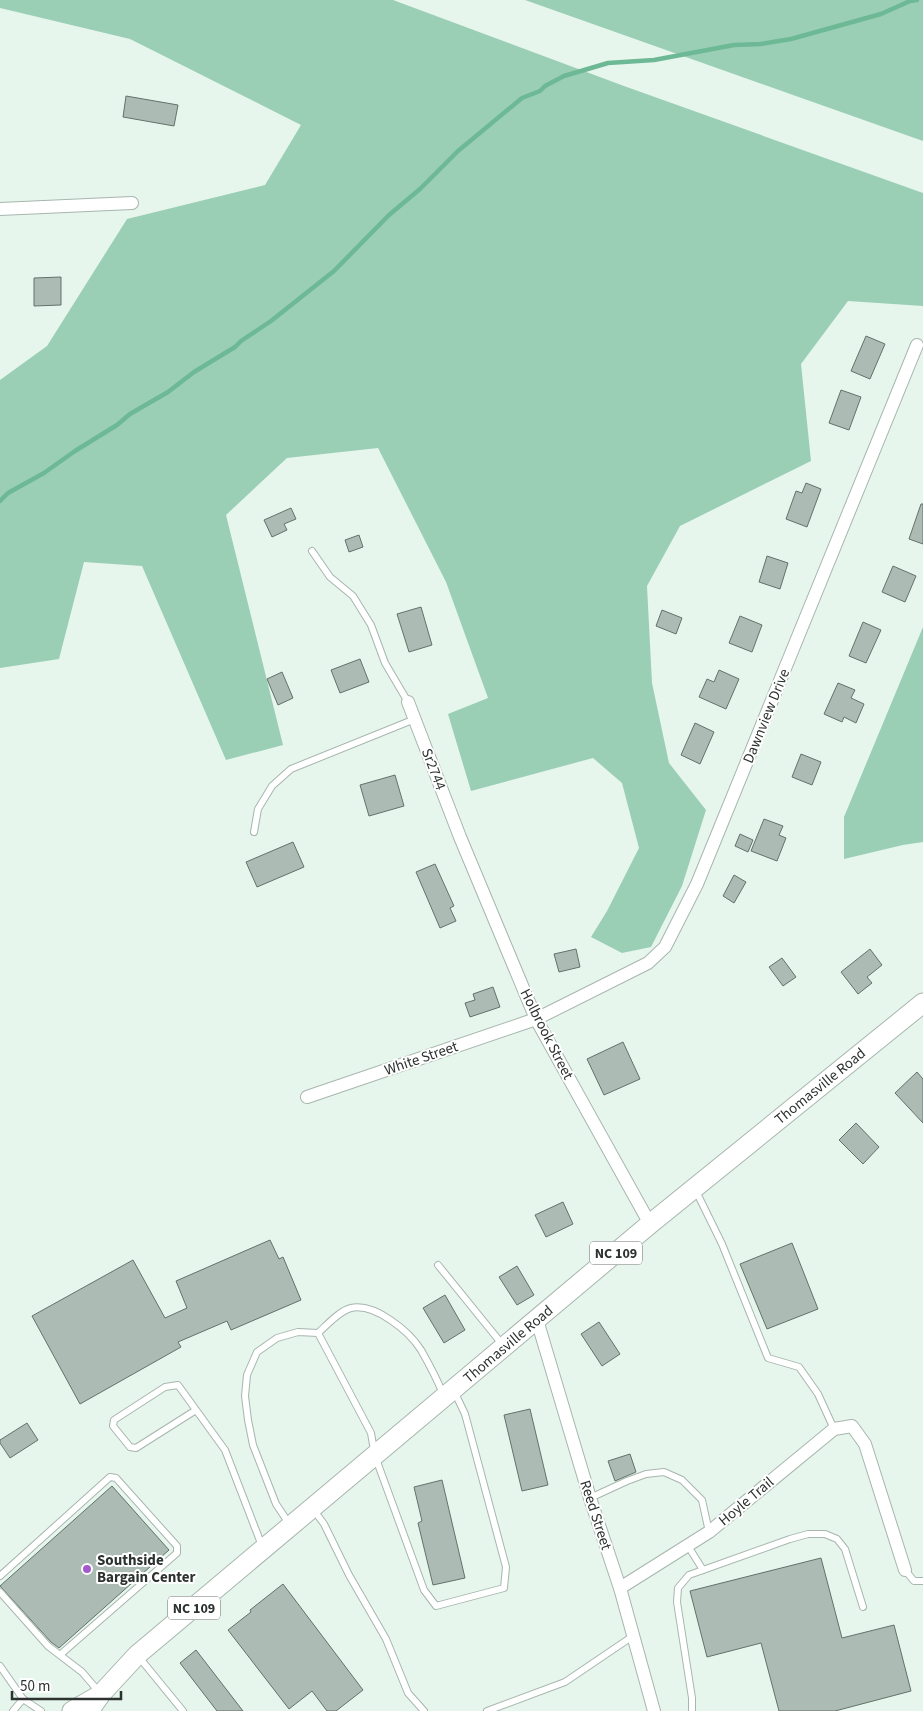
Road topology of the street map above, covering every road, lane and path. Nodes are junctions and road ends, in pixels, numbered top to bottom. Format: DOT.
graph roads {
  1 [pos="132,203"];
  2 [pos="0,209"];
  3 [pos="917,345"];
  4 [pos="312,551"];
  5 [pos="408,702"];
  6 [pos="415,718"];
  7 [pos="254,832"];
  8 [pos="460,837"];
  9 [pos="923,1003"];
  10 [pos="536,1019"];
  11 [pos="307,1097"];
  12 [pos="694,1188"];
  13 [pos="650,1224"];
  14 [pos="438,1265"];
  15 [pos="537,1320"];
  16 [pos="318,1333"];
  17 [pos="505,1347"];
  18 [pos="449,1394"];
  19 [pos="196,1410"];
  20 [pos="834,1429"];
  21 [pos="375,1456"];
  22 [pos="590,1498"];
  23 [pos="313,1508"];
  24 [pos="291,1527"];
  25 [pos="709,1532"];
  26 [pos="688,1546"];
  27 [pos="264,1549"];
  28 [pos="703,1570"];
  29 [pos="905,1570"];
  30 [pos="0,1576"];
  31 [pos="923,1581"];
  32 [pos="620,1588"];
  33 [pos="0,1592"];
  34 [pos="863,1607"];
  35 [pos="633,1636"];
  36 [pos="61,1654"];
  37 [pos="137,1655"];
  38 [pos="0,1666"];
  39 [pos="101,1694"];
  40 [pos="23,1699"];
  41 [pos="13,1711"];
  42 [pos="41,1711"];
  43 [pos="72,1711"];
  44 [pos="89,1711"];
  45 [pos="183,1711"];
  46 [pos="424,1711"];
  47 [pos="487,1711"];
  48 [pos="654,1711"];
  49 [pos="692,1711"];
  1 -- 2 [label="street"];
  3 -- 10 [label="street, Dawnview Drive"];
  4 -- 5 [label="lane"];
  5 -- 6 [label="street, Sr2744"];
  6 -- 7 [label="lane"];
  6 -- 8 [label="street, Sr2744"];
  8 -- 10 [label="street, Holbrook Street"];
  9 -- 12 [label="main road, Thomasville Road / NC 109"];
  10 -- 11 [label="street, White Street"];
  10 -- 13 [label="street, Holbrook Street"];
  12 -- 13 [label="main road, Thomasville Road / NC 109"];
  12 -- 20 [label="lane"];
  13 -- 15 [label="main road, Thomasville Road / NC 109"];
  14 -- 17 [label="lane"];
  15 -- 17 [label="main road, Thomasville Road / NC 109"];
  15 -- 22 [label="street, Reed Street"];
  16 -- 18 [label="lane"];
  16 -- 21 [label="lane"];
  16 -- 24 [label="lane"];
  17 -- 18 [label="main road, Thomasville Road / NC 109"];
  18 -- 21 [label="main road, Thomasville Road / NC 109"];
  18 -- 21 [label="lane"];
  19 -- 19 [label="lane"];
  19 -- 27 [label="lane"];
  20 -- 25 [label="street, Hoyle Trail"];
  20 -- 29 [label="street"];
  21 -- 23 [label="main road, Thomasville Road / NC 109"];
  22 -- 25 [label="lane"];
  22 -- 32 [label="street, Reed Street"];
  23 -- 24 [label="main road, Thomasville Road / NC 109"];
  23 -- 46 [label="lane"];
  24 -- 27 [label="main road, Thomasville Road / NC 109"];
  25 -- 26 [label="street, Hoyle Trail"];
  26 -- 28 [label="lane"];
  26 -- 32 [label="street, Hoyle Trail"];
  27 -- 37 [label="main road, Thomasville Road / NC 109"];
  28 -- 34 [label="lane"];
  28 -- 49 [label="lane"];
  29 -- 31 [label="lane"];
  30 -- 36 [label="lane"];
  32 -- 35 [label="street, Reed Street"];
  33 -- 36 [label="lane"];
  35 -- 47 [label="lane"];
  35 -- 48 [label="street, Reed Street"];
  36 -- 39 [label="lane"];
  37 -- 39 [label="main road, Thomasville Road / NC 109"];
  37 -- 45 [label="lane"];
  38 -- 40 [label="lane"];
  39 -- 43 [label="main road, Thomasville Road / NC 109"];
  39 -- 44 [label="main road, Thomasville Road / NC 109"];
  40 -- 41 [label="lane"];
  40 -- 42 [label="lane"];
}
